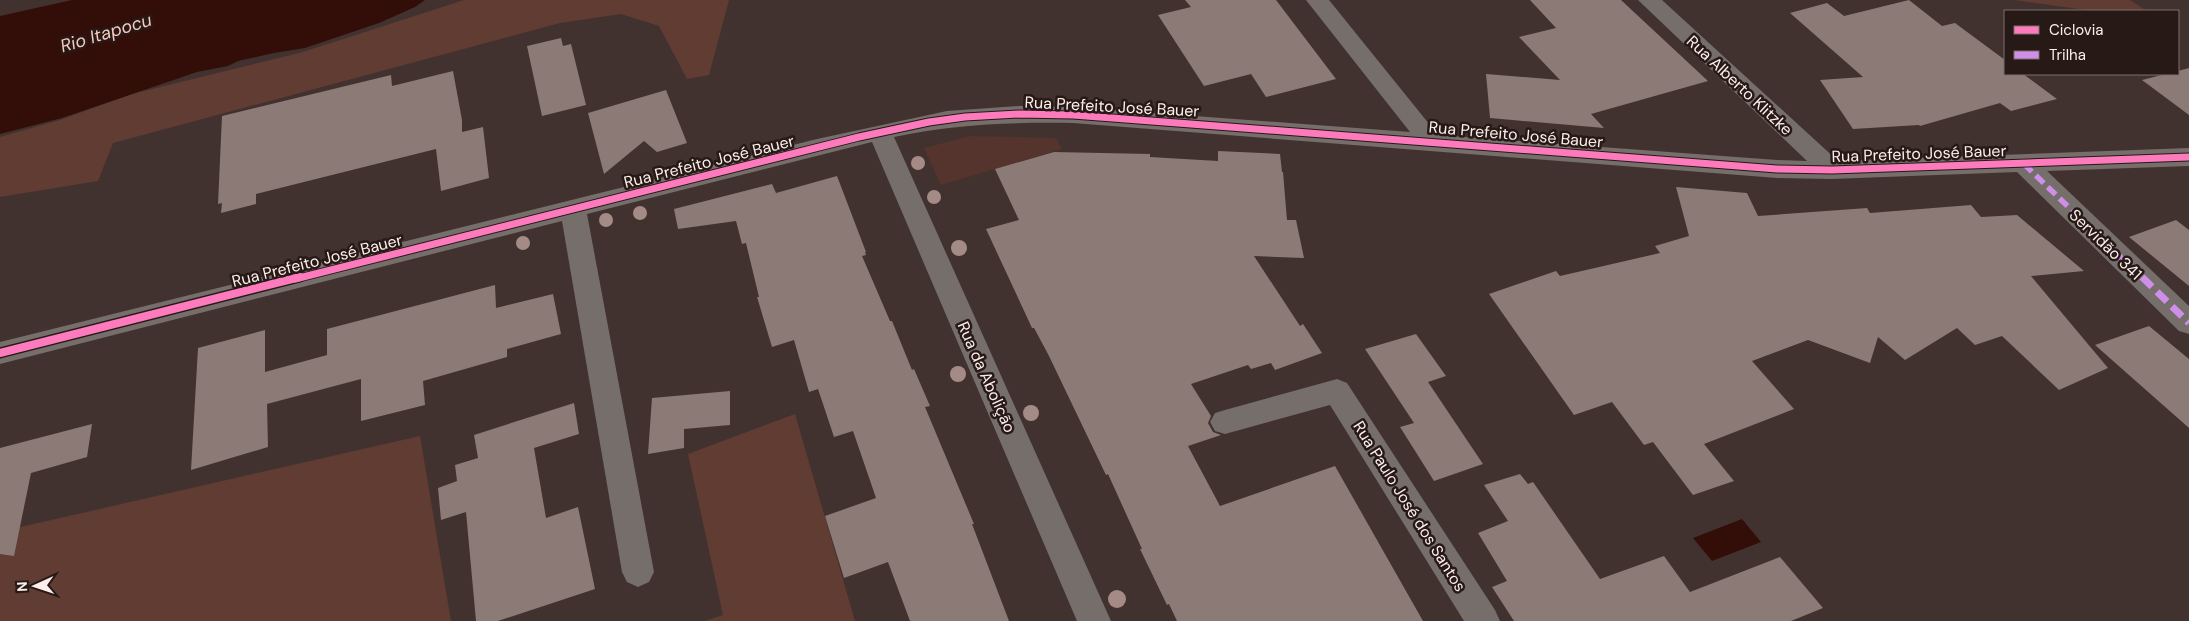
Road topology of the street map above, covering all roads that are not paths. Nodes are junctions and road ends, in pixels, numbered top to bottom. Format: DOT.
graph roads {
  1 [pos="1317,0"];
  2 [pos="1648,0"];
  3 [pos="880,132"];
  4 [pos="1430,141"];
  5 [pos="2189,157"];
  6 [pos="2024,164"];
  7 [pos="1832,170"];
  8 [pos="573,210"];
  9 [pos="2189,323"];
  10 [pos="0,353"];
  11 [pos="1225,422"];
  12 [pos="638,572"];
  13 [pos="1094,621"];
  14 [pos="1483,621"];
  1 -- 4 [label="street"];
  2 -- 7 [label="street, Rua Alberto Klitzke"];
  3 -- 4 [label="street, Rua Prefeito José Bauer"];
  3 -- 8 [label="street, Rua Prefeito José Bauer"];
  3 -- 13 [label="street, Rua da Abolição"];
  4 -- 7 [label="street, Rua Prefeito José Bauer"];
  5 -- 6 [label="street, Rua Prefeito José Bauer"];
  6 -- 7 [label="street, Rua Prefeito José Bauer"];
  6 -- 9 [label="street, Servidão 341"];
  8 -- 10 [label="street, Rua Prefeito José Bauer"];
  8 -- 12 [label="street"];
  11 -- 14 [label="street, Rua Paulo José dos Santos"];
}
